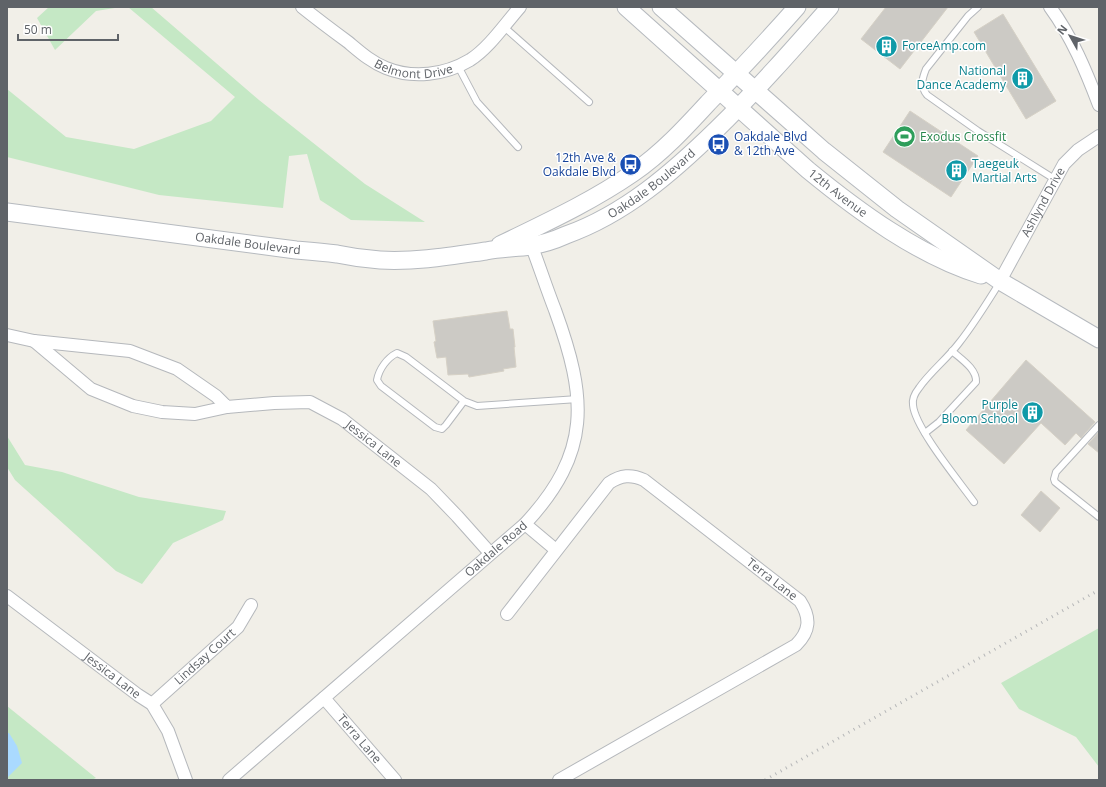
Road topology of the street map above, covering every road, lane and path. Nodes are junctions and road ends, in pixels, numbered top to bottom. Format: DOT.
graph roads {
  1 [pos="302,7"];
  2 [pos="520,7"];
  3 [pos="626,7"];
  4 [pos="661,7"];
  5 [pos="797,7"];
  6 [pos="830,7"];
  7 [pos="978,7"];
  8 [pos="1050,7"];
  9 [pos="503,26"];
  10 [pos="458,66"];
  11 [pos="736,73"];
  12 [pos="720,90"];
  13 [pos="756,91"];
  14 [pos="590,102"];
  15 [pos="1099,105"];
  16 [pos="738,108"];
  17 [pos="1099,136"];
  18 [pos="518,148"];
  19 [pos="1056,180"];
  20 [pos="7,212"];
  21 [pos="529,239"];
  22 [pos="1000,281"];
  23 [pos="7,335"];
  24 [pos="1099,339"];
  25 [pos="34,341"];
  26 [pos="952,351"];
  27 [pos="578,399"];
  28 [pos="464,401"];
  29 [pos="227,407"];
  30 [pos="1099,425"];
  31 [pos="925,432"];
  32 [pos="974,502"];
  33 [pos="1099,517"];
  34 [pos="525,524"];
  35 [pos="556,550"];
  36 [pos="490,553"];
  37 [pos="7,596"];
  38 [pos="251,605"];
  39 [pos="507,614"];
  40 [pos="324,698"];
  41 [pos="152,704"];
  42 [pos="186,780"];
  43 [pos="229,780"];
  44 [pos="395,780"];
  45 [pos="559,780"];
  1 -- 10 [label="street, Belmont Drive"];
  2 -- 9 [label="street, Belmont Drive"];
  3 -- 12 [label="main road, 12th Avenue"];
  4 -- 11 [label="main road, 12th Avenue"];
  5 -- 11 [label="main road, Oakdale Boulevard"];
  6 -- 13 [label="main road, Oakdale Boulevard"];
  7 -- 19 [label="lane"];
  8 -- 15 [label="street"];
  9 -- 10 [label="street, Belmont Drive"];
  9 -- 14 [label="lane"];
  10 -- 18 [label="lane"];
  11 -- 12 [label="main road, Oakdale Boulevard"];
  11 -- 13 [label="main road, 12th Avenue"];
  12 -- 16 [label="main road, 12th Avenue"];
  12 -- 21 [label="main road, Oakdale Boulevard"];
  13 -- 16 [label="main road, Oakdale Boulevard"];
  13 -- 22 [label="main road, 12th Avenue"];
  16 -- 21 [label="main road, Oakdale Boulevard"];
  16 -- 22 [label="main road, 12th Avenue"];
  17 -- 19 [label="street, Ashlynd Drive"];
  19 -- 22 [label="street, Ashlynd Drive"];
  20 -- 21 [label="main road, Oakdale Boulevard"];
  21 -- 27 [label="street, Oakdale Road"];
  22 -- 24 [label="main road, 12th Avenue"];
  22 -- 26 [label="lane"];
  23 -- 25 [label="street, Jessica Lane"];
  25 -- 29 [label="street, Jessica Lane"];
  25 -- 29 [label="street, Jessica Lane"];
  26 -- 31 [label="lane"];
  26 -- 31 [label="lane"];
  27 -- 28 [label="lane"];
  27 -- 34 [label="street, Oakdale Road"];
  28 -- 28 [label="lane"];
  29 -- 36 [label="street, Jessica Lane"];
  30 -- 33 [label="lane"];
  31 -- 32 [label="lane"];
  34 -- 35 [label="street"];
  34 -- 36 [label="street, Oakdale Road"];
  35 -- 39 [label="street, Terra Lane"];
  35 -- 45 [label="street, Terra Lane"];
  36 -- 40 [label="street, Oakdale Road"];
  37 -- 41 [label="street, Jessica Lane"];
  38 -- 41 [label="street, Lindsay Court"];
  40 -- 43 [label="street, Oakdale Road"];
  40 -- 44 [label="street, Terra Lane"];
  41 -- 42 [label="street, Jessica Lane"];
}
